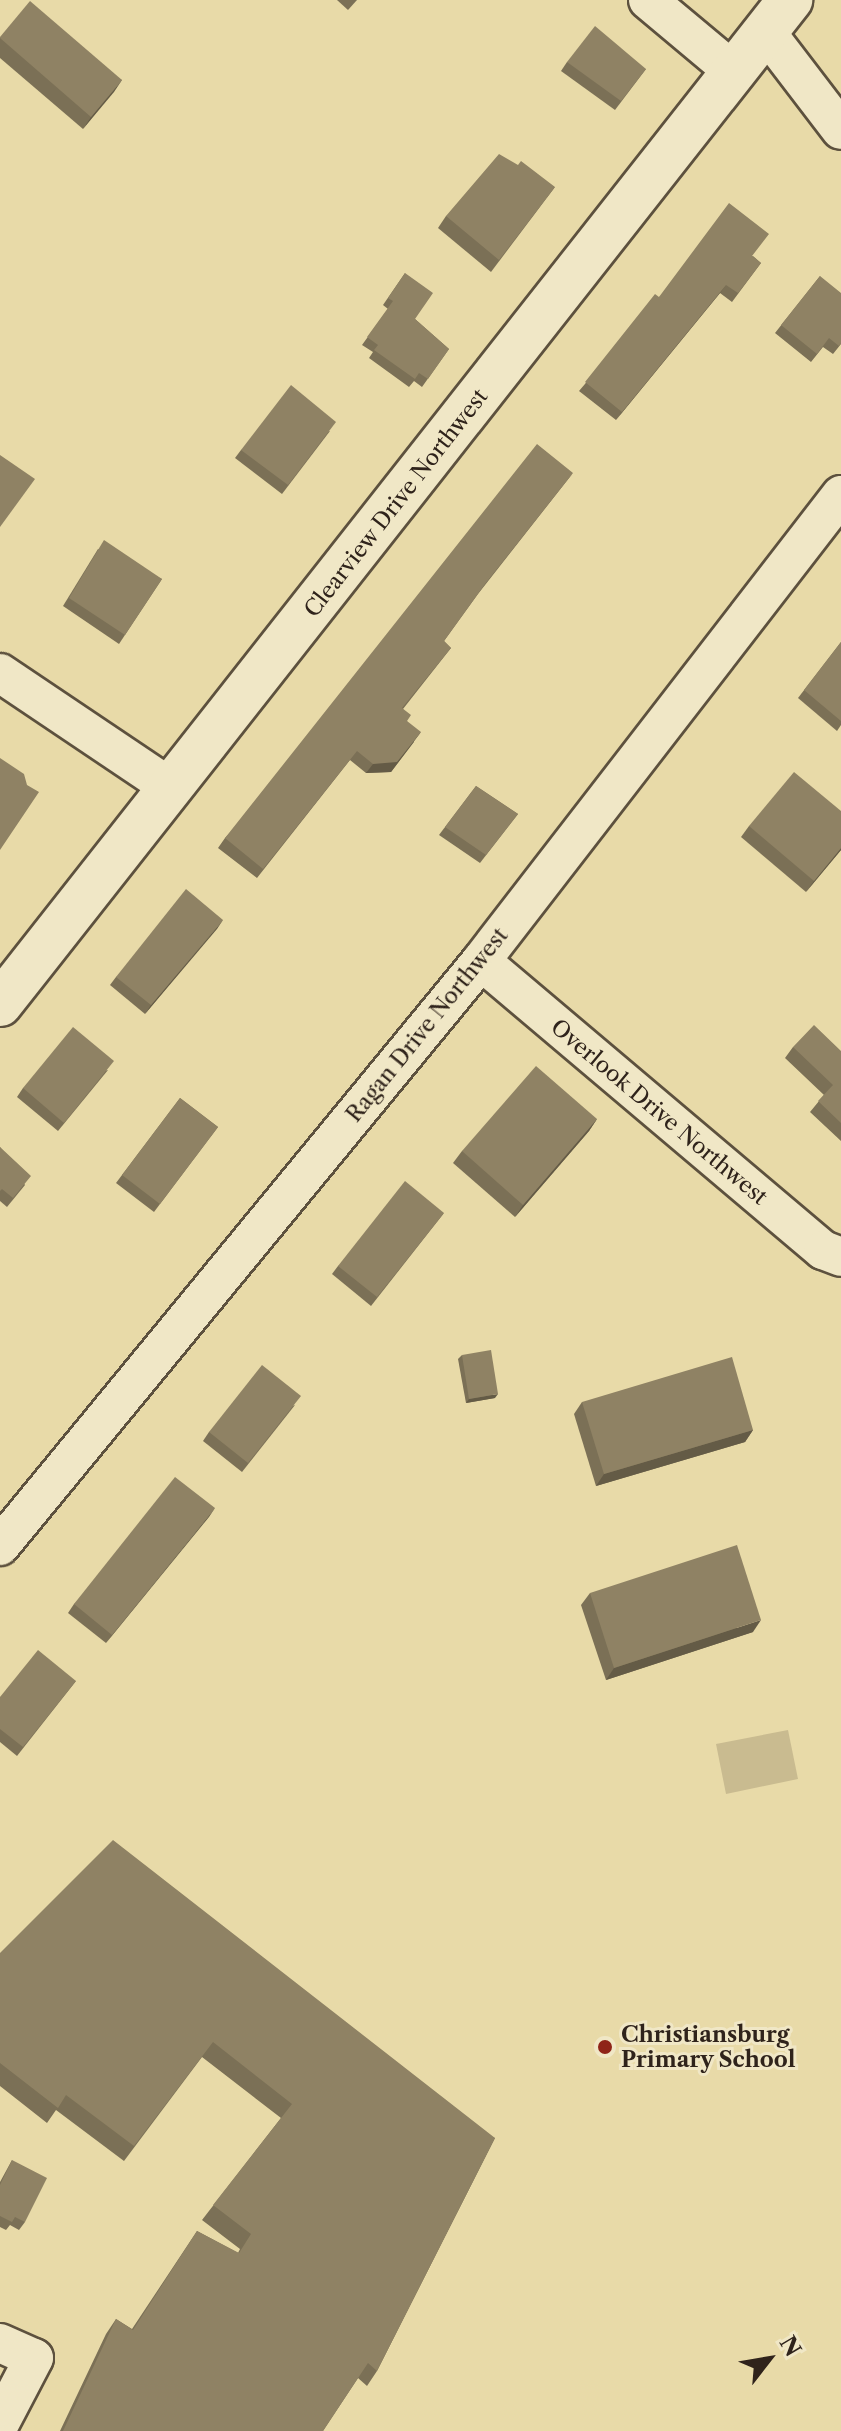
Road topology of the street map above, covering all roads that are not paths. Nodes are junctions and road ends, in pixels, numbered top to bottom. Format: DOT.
graph roads {
  1 [pos="648,0"];
  2 [pos="778,16"];
  3 [pos="734,72"];
  4 [pos="841,130"];
  5 [pos="841,495"];
  6 [pos="0,673"];
  7 [pos="171,788"];
  8 [pos="481,961"];
  9 [pos="0,1004"];
  10 [pos="841,1257"];
  11 [pos="0,1546"];
  12 [pos="17,2350"];
  13 [pos="0,2423"];
  1 -- 3 [label="street"];
  2 -- 3 [label="street, Clearview Drive Northwest"];
  2 -- 4 [label="street"];
  3 -- 7 [label="street, Clearview Drive Northwest"];
  5 -- 8 [label="street, Ragan Drive Northwest"];
  6 -- 7 [label="street"];
  7 -- 9 [label="street, Clearview Drive Northwest"];
  8 -- 10 [label="street, Overlook Drive Northwest"];
  8 -- 11 [label="street, Ragan Drive Northwest"];
  12 -- 13 [label="street"];
}
